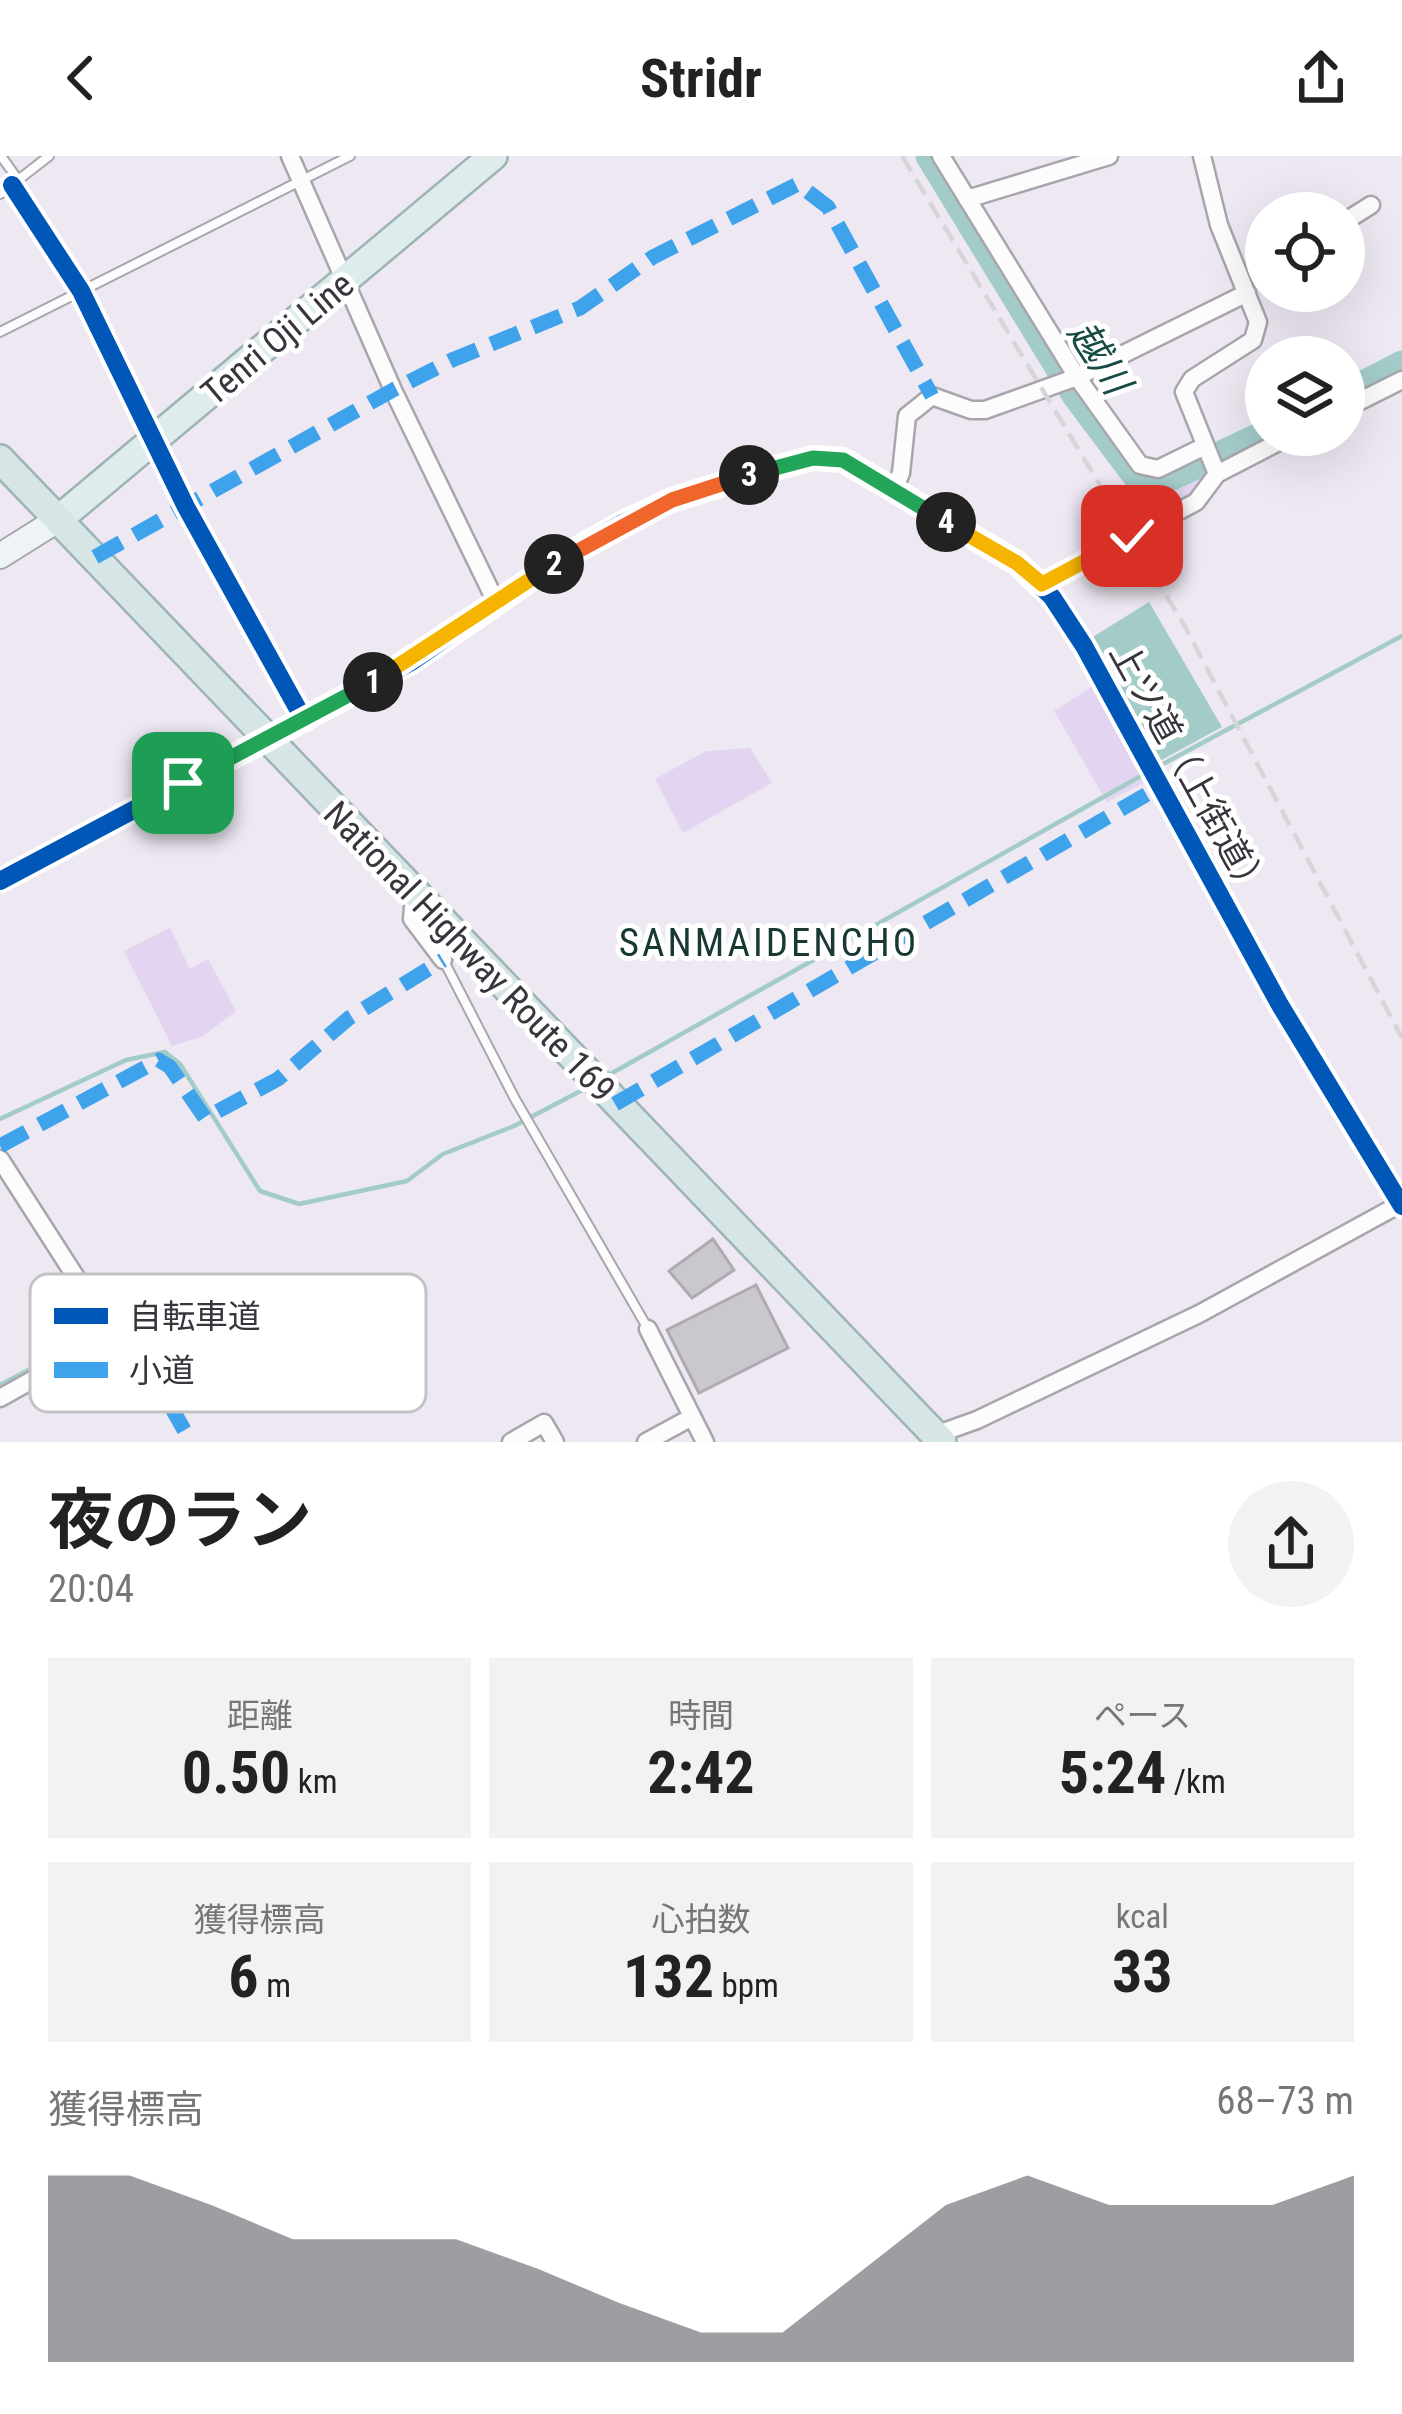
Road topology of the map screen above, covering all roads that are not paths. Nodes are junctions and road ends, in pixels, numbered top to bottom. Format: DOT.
graph roads {
  1 [pos="2,156"];
  2 [pos="49,156"];
  3 [pos="290,156"];
  4 [pos="350,156"];
  5 [pos="493,156"];
  6 [pos="941,156"];
  7 [pos="1109,156"];
  8 [pos="1202,156"];
  9 [pos="303,181"];
  10 [pos="10,187"];
  11 [pos="967,199"];
  12 [pos="1371,205"];
  13 [pos="1365,209"];
  14 [pos="347,278"];
  15 [pos="1245,289"];
  16 [pos="82,291"];
  17 [pos="1245,292"];
  18 [pos="1254,312"];
  19 [pos="0,332"];
  20 [pos="1077,377"];
  21 [pos="1402,380"];
  22 [pos="1365,398"];
  23 [pos="155,442"];
  24 [pos="1203,447"];
  25 [pos="1252,456"];
  26 [pos="0,459"];
  27 [pos="1216,475"];
  28 [pos="893,492"];
  29 [pos="59,519"];
  30 [pos="0,556"];
  31 [pos="1042,584"];
  32 [pos="496,602"];
  33 [pos="304,720"];
  34 [pos="268,739"];
  35 [pos="0,881"];
  36 [pos="422,899"];
  37 [pos="443,960"];
  38 [pos="0,1159"];
  39 [pos="1402,1204"];
  40 [pos="74,1274"];
  41 [pos="648,1329"];
  42 [pos="30,1381"];
  43 [pos="0,1398"];
  44 [pos="692,1417"];
  45 [pos="938,1438"];
  46 [pos="511,1442"];
  47 [pos="555,1442"];
  48 [pos="646,1442"];
  49 [pos="704,1442"];
  1 -- 10 [label="lane"];
  2 -- 10 [label="lane"];
  3 -- 9 [label="street"];
  4 -- 9 [label="lane"];
  5 -- 14 [label="main road, Tenri Oji Line"];
  6 -- 11 [label="street"];
  7 -- 11 [label="street"];
  8 -- 15 [label="street"];
  9 -- 14 [label="street"];
  9 -- 16 [label="lane"];
  10 -- 16 [label="street"];
  11 -- 20 [label="street"];
  12 -- 13 [label="street"];
  14 -- 23 [label="main road, Tenri Oji Line"];
  14 -- 32 [label="street"];
  16 -- 19 [label="lane"];
  16 -- 23 [label="street"];
  17 -- 20 [label="street"];
  18 -- 24 [label="street"];
  20 -- 24 [label="street"];
  20 -- 28 [label="street"];
  21 -- 22 [label="street"];
  23 -- 29 [label="main road, Tenri Oji Line"];
  23 -- 33 [label="street"];
  24 -- 27 [label="street"];
  25 -- 27 [label="street"];
  26 -- 29 [label="highway, National Highway Route 169"];
  27 -- 31 [label="street"];
  28 -- 31 [label="street, 上ツ道（上街道）"];
  28 -- 32 [label="street, 上ツ道（上街道）"];
  29 -- 30 [label="main road"];
  29 -- 34 [label="highway, National Highway Route 169"];
  31 -- 39 [label="street, 上ツ道（上街道）"];
  32 -- 33 [label="street, 上ツ道（上街道）"];
  33 -- 34 [label="street, 上ツ道（上街道）"];
  34 -- 35 [label="street, 上ツ道（上街道）"];
  34 -- 36 [label="highway, National Highway Route 169"];
  36 -- 37 [label="street"];
  36 -- 45 [label="highway, National Highway Route 169"];
  37 -- 41 [label="lane"];
  38 -- 40 [label="street"];
  39 -- 45 [label="street"];
  41 -- 44 [label="street"];
  42 -- 43 [label="street"];
  44 -- 48 [label="street"];
  44 -- 49 [label="street"];
  46 -- 47 [label="street"];
}
